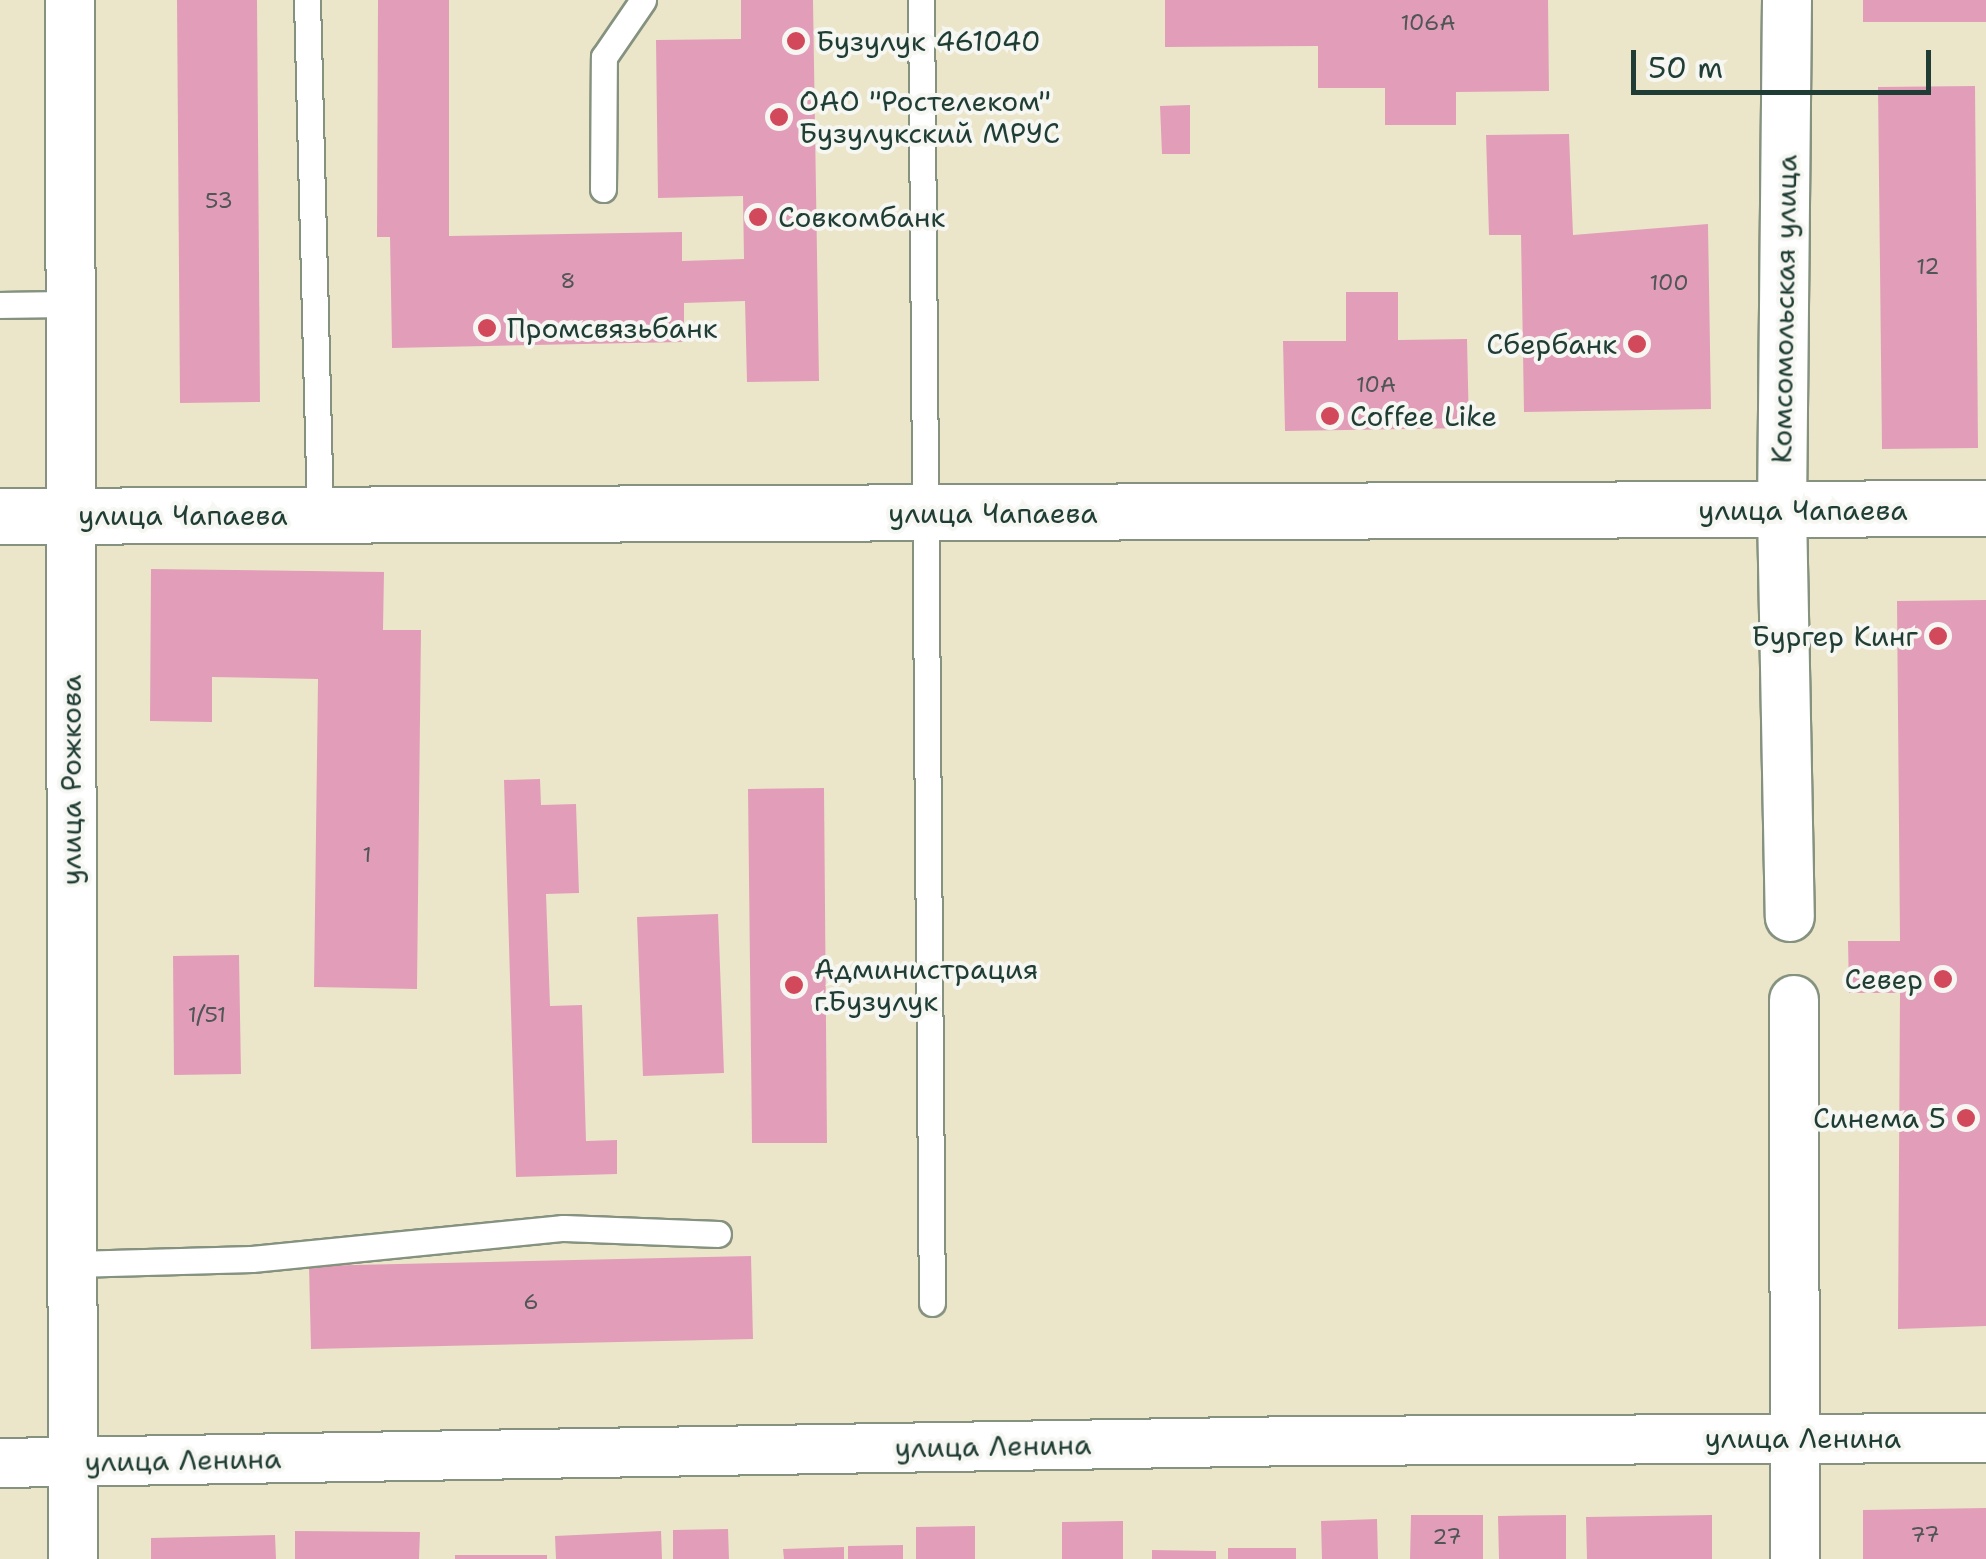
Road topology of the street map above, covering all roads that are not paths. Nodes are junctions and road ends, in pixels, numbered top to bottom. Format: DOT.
graph roads {
  1 [pos="70,0"];
  2 [pos="306,0"];
  3 [pos="643,0"];
  4 [pos="922,0"];
  5 [pos="1787,0"];
  6 [pos="603,189"];
  7 [pos="0,304"];
  8 [pos="70,304"];
  9 [pos="1986,508"];
  10 [pos="1782,512"];
  11 [pos="930,513"];
  12 [pos="320,514"];
  13 [pos="70,515"];
  14 [pos="0,516"];
  15 [pos="1790,918"];
  16 [pos="1794,1000"];
  17 [pos="718,1234"];
  18 [pos="74,1264"];
  19 [pos="932,1303"];
  20 [pos="1795,1438"];
  21 [pos="1986,1438"];
  22 [pos="75,1462"];
  23 [pos="0,1463"];
  24 [pos="73,1559"];
  25 [pos="1795,1559"];
  1 -- 8 [label="street, улица Рожкова"];
  2 -- 12 [label="lane"];
  3 -- 6 [label="lane"];
  4 -- 11 [label="lane"];
  5 -- 10 [label="street, Комсомольская улица"];
  7 -- 8 [label="lane"];
  8 -- 13 [label="street, улица Рожкова"];
  9 -- 10 [label="street, улица Чапаева"];
  10 -- 11 [label="street, улица Чапаева"];
  10 -- 15 [label="street, Комсомольская улица"];
  11 -- 12 [label="street, улица Чапаева"];
  11 -- 19 [label="lane"];
  12 -- 13 [label="street, улица Чапаева"];
  13 -- 14 [label="street, улица Чапаева"];
  13 -- 18 [label="street, улица Рожкова"];
  16 -- 20 [label="street"];
  17 -- 18 [label="lane"];
  18 -- 22 [label="street, улица Рожкова"];
  20 -- 21 [label="street, улица Ленина"];
  20 -- 22 [label="street, улица Ленина"];
  20 -- 25 [label="street"];
  22 -- 23 [label="street, улица Ленина"];
  22 -- 24 [label="street, улица Рожкова"];
}
